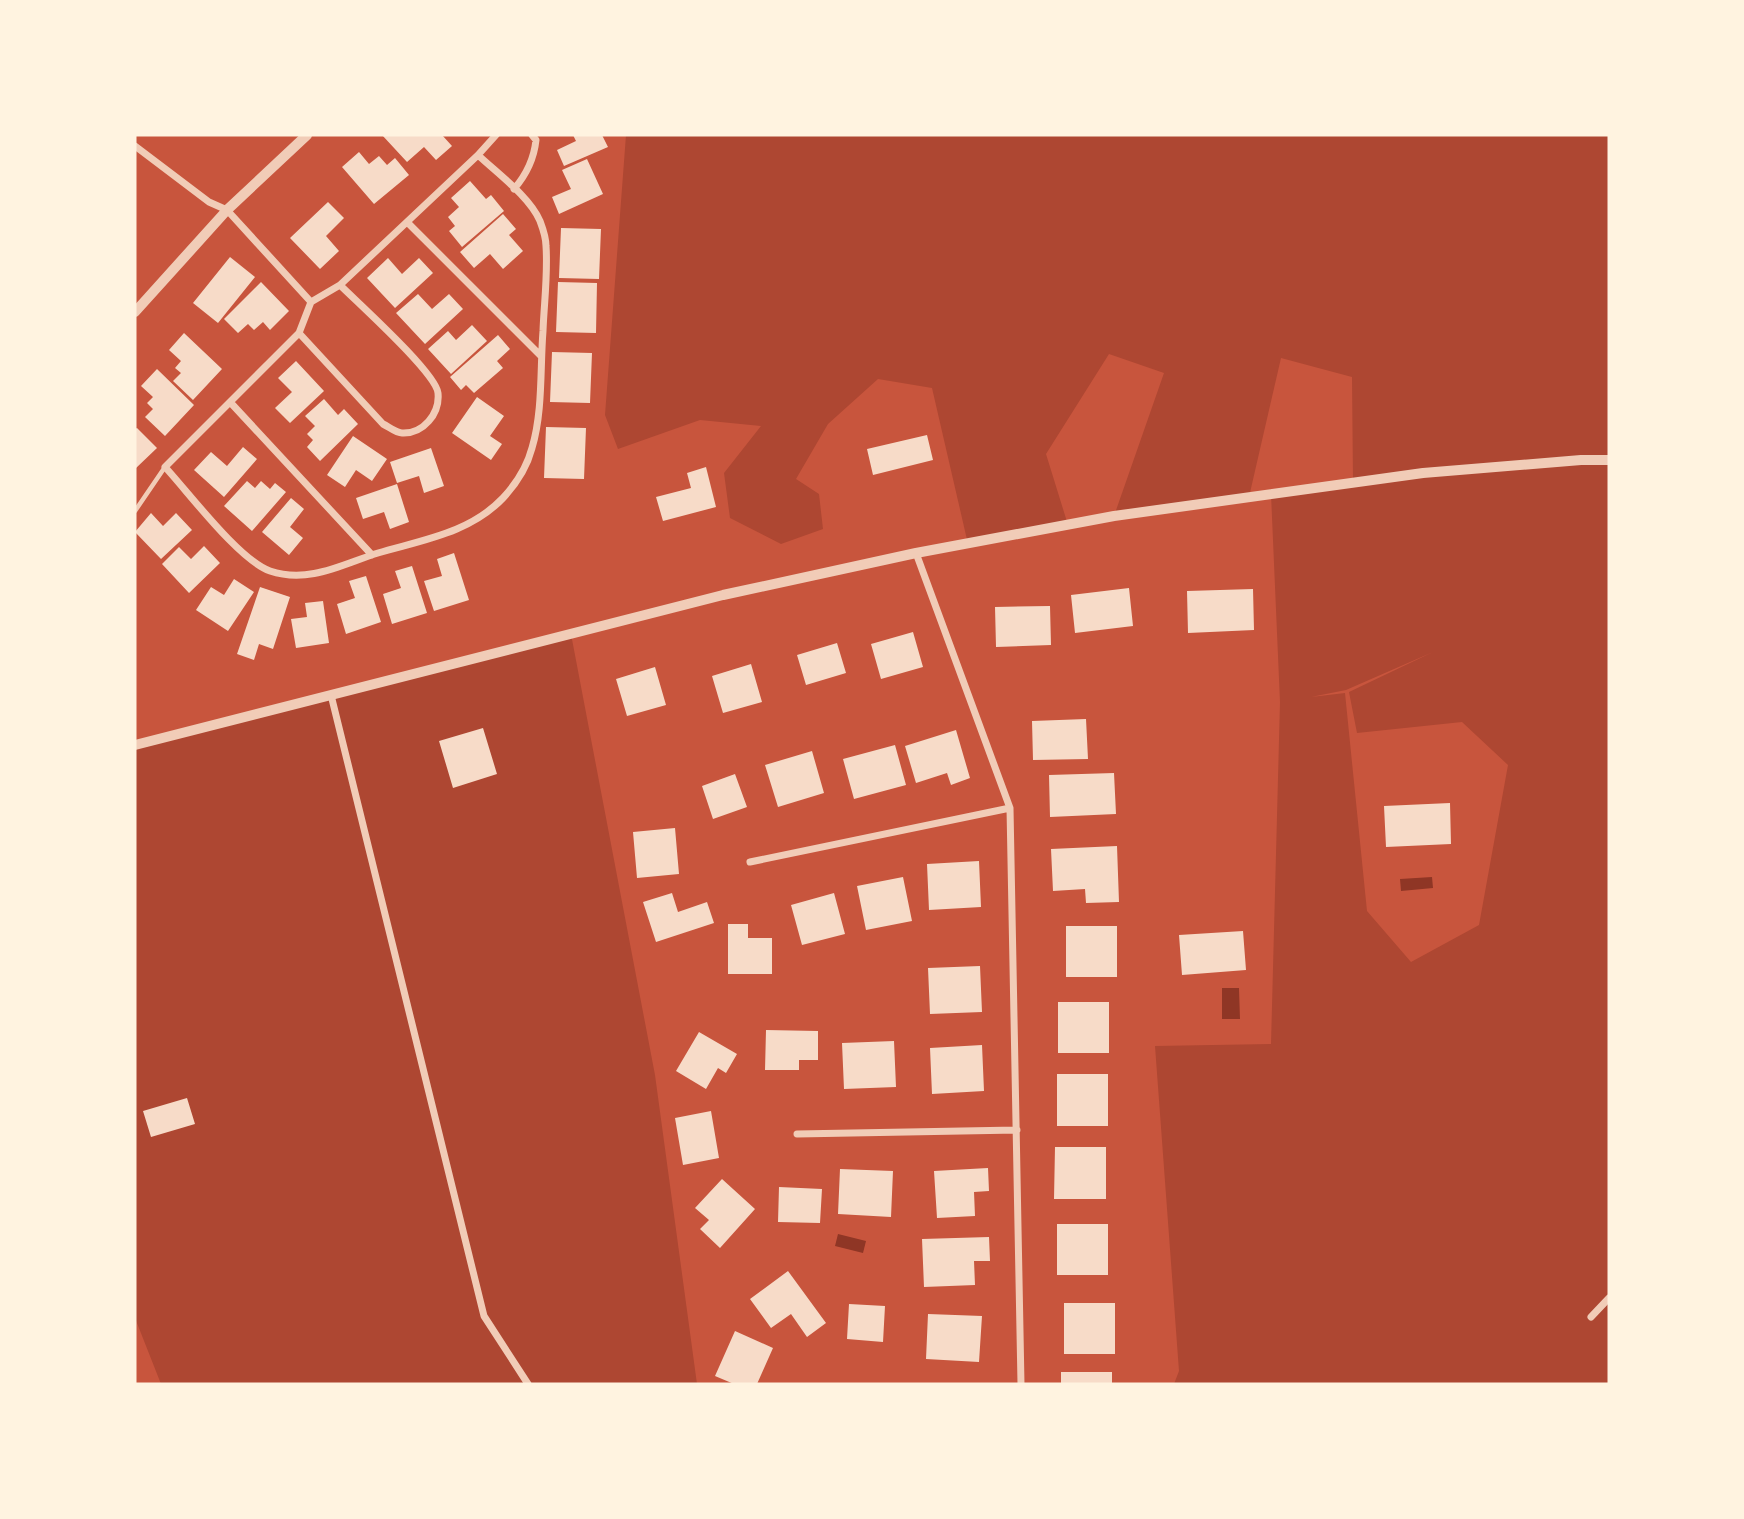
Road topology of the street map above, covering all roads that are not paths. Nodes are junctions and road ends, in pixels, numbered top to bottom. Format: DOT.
graph roads {
  1 [pos="307,135"];
  2 [pos="496,135"];
  3 [pos="532,135"];
  4 [pos="135,146"];
  5 [pos="478,155"];
  6 [pos="514,189"];
  7 [pos="227,210"];
  8 [pos="407,222"];
  9 [pos="340,285"];
  10 [pos="311,302"];
  11 [pos="135,312"];
  12 [pos="299,333"];
  13 [pos="541,356"];
  14 [pos="230,402"];
  15 [pos="1609,460"];
  16 [pos="165,467"];
  17 [pos="135,511"];
  18 [pos="916,553"];
  19 [pos="372,555"];
  20 [pos="331,695"];
  21 [pos="135,745"];
  22 [pos="1010,808"];
  23 [pos="750,862"];
  24 [pos="1017,1130"];
  25 [pos="797,1134"];
  26 [pos="1609,1298"];
  27 [pos="1591,1317"];
  28 [pos="528,1384"];
  29 [pos="1021,1384"];
  1 -- 7 [label="street"];
  2 -- 5 [label="street"];
  3 -- 6 [label="street"];
  4 -- 7 [label="street"];
  5 -- 6 [label="street"];
  5 -- 8 [label="street"];
  6 -- 13 [label="street"];
  7 -- 10 [label="street"];
  7 -- 11 [label="street"];
  8 -- 9 [label="street"];
  8 -- 13 [label="street"];
  9 -- 10 [label="street"];
  9 -- 12 [label="street"];
  10 -- 12 [label="street"];
  12 -- 14 [label="street"];
  13 -- 19 [label="street"];
  14 -- 16 [label="street"];
  14 -- 19 [label="street"];
  15 -- 18 [label="street"];
  16 -- 17 [label="lane"];
  16 -- 19 [label="street"];
  18 -- 20 [label="street"];
  18 -- 22 [label="street"];
  20 -- 21 [label="street"];
  20 -- 28 [label="street"];
  22 -- 23 [label="street"];
  22 -- 24 [label="street"];
  24 -- 25 [label="street"];
  24 -- 29 [label="street"];
  26 -- 27 [label="street"];
}
